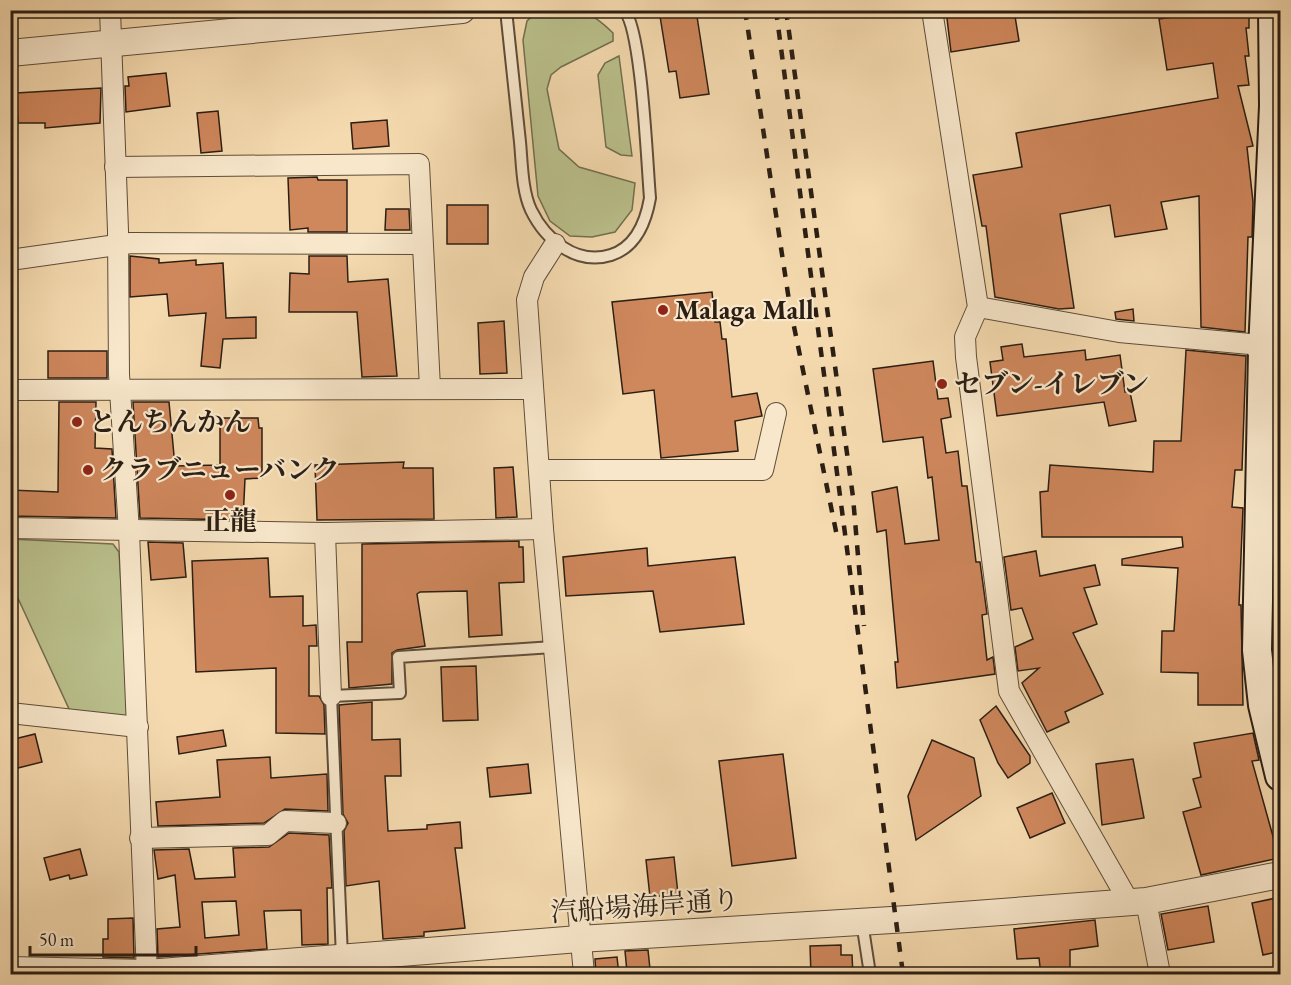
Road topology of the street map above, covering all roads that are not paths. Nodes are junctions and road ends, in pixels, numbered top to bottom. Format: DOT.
graph roads {
  1 [pos="110,10"];
  2 [pos="462,10"];
  3 [pos="506,10"];
  4 [pos="624,10"];
  5 [pos="932,10"];
  6 [pos="1273,10"];
  7 [pos="110,45"];
  8 [pos="10,52"];
  9 [pos="115,167"];
  10 [pos="421,244"];
  11 [pos="555,244"];
  12 [pos="117,245"];
  13 [pos="10,260"];
  14 [pos="978,307"];
  15 [pos="1272,351"];
  16 [pos="430,388"];
  17 [pos="533,388"];
  18 [pos="122,389"];
  19 [pos="10,390"];
  20 [pos="776,413"];
  21 [pos="539,470"];
  22 [pos="10,528"];
  23 [pos="543,529"];
  24 [pos="129,532"];
  25 [pos="326,533"];
  26 [pos="553,647"];
  27 [pos="331,696"];
  28 [pos="10,713"];
  29 [pos="138,727"];
  30 [pos="1281,776"];
  31 [pos="336,823"];
  32 [pos="140,838"];
  33 [pos="1281,875"];
  34 [pos="1138,902"];
  35 [pos="862,922"];
  36 [pos="579,939"];
  37 [pos="342,959"];
  38 [pos="10,970"];
  39 [pos="147,974"];
  40 [pos="584,975"];
  41 [pos="870,975"];
  42 [pos="1160,975"];
  1 -- 7 [label="street"];
  2 -- 7 [label="street"];
  3 -- 11 [label="lane"];
  4 -- 11 [label="lane"];
  5 -- 14 [label="street"];
  6 -- 15 [label="main road"];
  7 -- 8 [label="street"];
  7 -- 9 [label="street"];
  9 -- 10 [label="street"];
  9 -- 12 [label="street"];
  10 -- 12 [label="street"];
  10 -- 16 [label="street"];
  11 -- 17 [label="street"];
  12 -- 13 [label="street"];
  12 -- 18 [label="street"];
  14 -- 15 [label="street"];
  14 -- 34 [label="street"];
  15 -- 30 [label="main road"];
  16 -- 17 [label="street"];
  16 -- 18 [label="street"];
  17 -- 21 [label="street"];
  18 -- 19 [label="street"];
  18 -- 24 [label="street"];
  20 -- 21 [label="street"];
  21 -- 23 [label="street"];
  22 -- 24 [label="street"];
  23 -- 25 [label="street"];
  23 -- 26 [label="street"];
  24 -- 25 [label="street"];
  24 -- 29 [label="street"];
  25 -- 27 [label="street"];
  26 -- 27 [label="lane"];
  26 -- 36 [label="street"];
  27 -- 31 [label="lane"];
  28 -- 29 [label="street"];
  29 -- 32 [label="street"];
  31 -- 32 [label="street"];
  31 -- 37 [label="lane"];
  32 -- 39 [label="street"];
  33 -- 34 [label="street, 汽船場海岸通り"];
  34 -- 35 [label="street, 汽船場海岸通り"];
  34 -- 42 [label="street"];
  35 -- 36 [label="street, 汽船場海岸通り"];
  35 -- 41 [label="lane"];
  36 -- 37 [label="street, 汽船場海岸通り"];
  36 -- 40 [label="street"];
  37 -- 39 [label="street, 汽船場海岸通り"];
  38 -- 39 [label="street, 汽船場海岸通り"];
}
